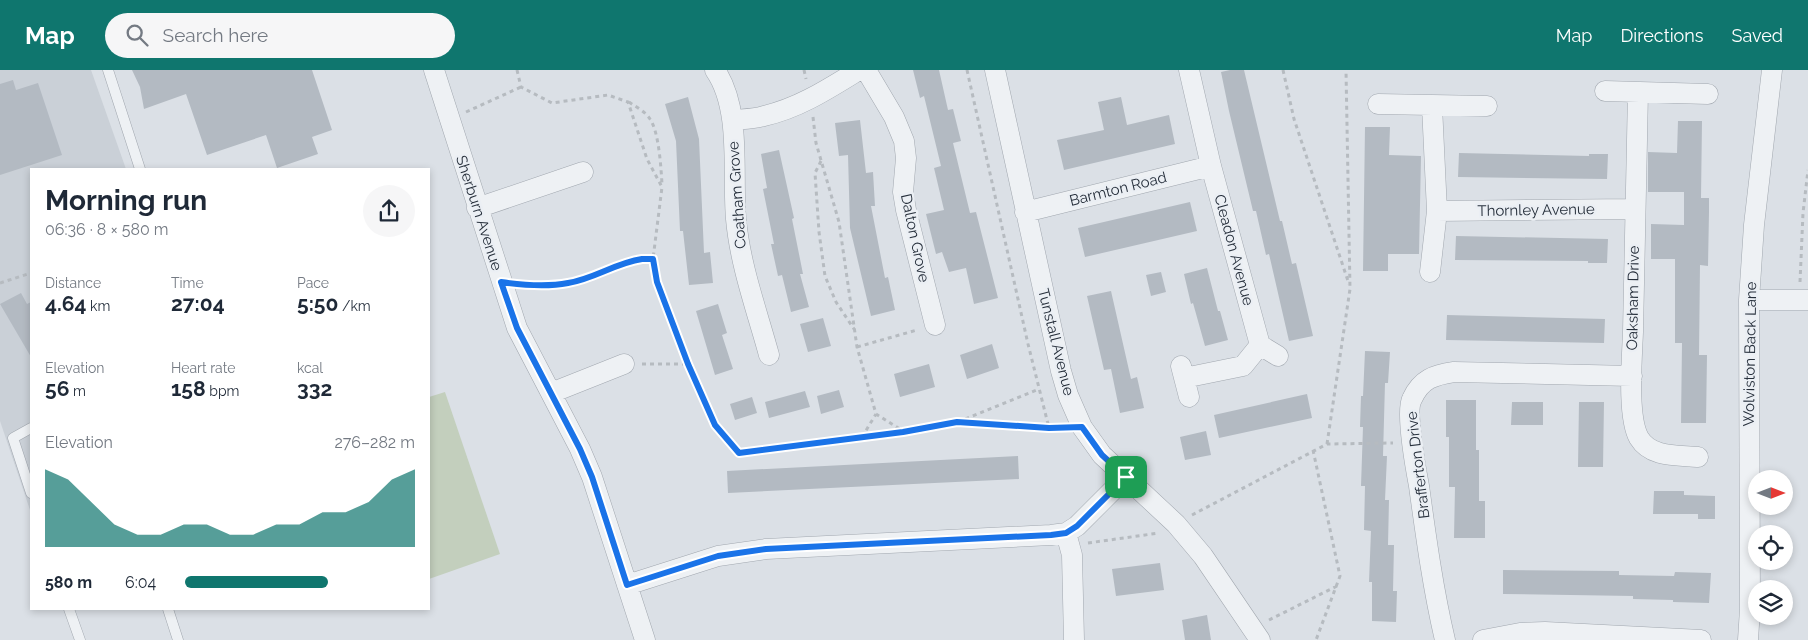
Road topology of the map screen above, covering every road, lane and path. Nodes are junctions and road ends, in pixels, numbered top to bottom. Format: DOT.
graph roads {
  1 [pos="108,70"];
  2 [pos="517,70"];
  3 [pos="715,70"];
  4 [pos="859,70"];
  5 [pos="866,70"];
  6 [pos="966,70"];
  7 [pos="995,70"];
  8 [pos="1189,70"];
  9 [pos="1283,70"];
  10 [pos="1346,70"];
  11 [pos="1772,70"];
  12 [pos="442,82"];
  13 [pos="521,86"];
  14 [pos="1605,91"];
  15 [pos="1638,92"];
  16 [pos="1708,94"];
  17 [pos="810,100"];
  18 [pos="628,102"];
  19 [pos="1378,104"];
  20 [pos="1432,106"];
  21 [pos="1487,106"];
  22 [pos="450,120"];
  23 [pos="733,120"];
  24 [pos="821,161"];
  25 [pos="1211,166"];
  26 [pos="140,168"];
  27 [pos="1808,170"];
  28 [pos="583,172"];
  29 [pos="662,187"];
  30 [pos="477,208"];
  31 [pos="1634,209"];
  32 [pos="1437,211"];
  33 [pos="1026,212"];
  34 [pos="653,259"];
  35 [pos="1430,272"];
  36 [pos="30,273"];
  37 [pos="501,282"];
  38 [pos="0,283"];
  39 [pos="1350,289"];
  40 [pos="1749,300"];
  41 [pos="1803,300"];
  42 [pos="935,325"];
  43 [pos="855,329"];
  44 [pos="1260,345"];
  45 [pos="857,347"];
  46 [pos="769,355"];
  47 [pos="1278,356"];
  48 [pos="688,364"];
  49 [pos="614,374"];
  50 [pos="1632,376"];
  51 [pos="1039,389"];
  52 [pos="551,393"];
  53 [pos="1189,397"];
  54 [pos="876,414"];
  55 [pos="957,422"];
  56 [pos="1082,427"];
  57 [pos="1049,428"];
  58 [pos="30,429"];
  59 [pos="903,432"];
  60 [pos="862,437"];
  61 [pos="1412,443"];
  62 [pos="1327,444"];
  63 [pos="1313,450"];
  64 [pos="1698,457"];
  65 [pos="1126,477"];
  66 [pos="30,490"];
  67 [pos="1169,528"];
  68 [pos="1068,540"];
  69 [pos="627,585"];
  70 [pos="1338,586"];
  71 [pos="69,610"];
  72 [pos="168,610"];
  73 [pos="1256,634"];
  74 [pos="1545,636"];
  75 [pos="80,640"];
  76 [pos="178,640"];
  77 [pos="645,640"];
  78 [pos="1074,640"];
  79 [pos="1316,640"];
  80 [pos="1445,640"];
  81 [pos="1483,640"];
  82 [pos="1701,640"];
  83 [pos="1748,640"];
  1 -- 26 [label="lane"];
  2 -- 13 [label="path"];
  3 -- 23 [label="street, Coatham Grove"];
  4 -- 17 [label="street"];
  5 -- 42 [label="street, Dalton Grove"];
  6 -- 51 [label="path"];
  7 -- 33 [label="street, Tunstall Avenue"];
  8 -- 25 [label="street, Cleadon Avenue"];
  9 -- 39 [label="path"];
  10 -- 39 [label="path"];
  11 -- 40 [label="street, Wolviston Back Lane"];
  12 -- 22 [label="street, Sherburn Avenue"];
  13 -- 18 [label="path"];
  13 -- 22 [label="path"];
  14 -- 15 [label="street"];
  15 -- 16 [label="street"];
  15 -- 31 [label="street, Oaksham Drive"];
  17 -- 23 [label="street"];
  17 -- 24 [label="path"];
  18 -- 29 [label="path"];
  18 -- 29 [label="path"];
  19 -- 20 [label="street"];
  20 -- 21 [label="street"];
  20 -- 32 [label="street"];
  22 -- 30 [label="street, Sherburn Avenue"];
  23 -- 46 [label="street, Coatham Grove"];
  24 -- 43 [label="path"];
  24 -- 43 [label="path"];
  25 -- 33 [label="street, Barmton Road"];
  25 -- 44 [label="street, Cleadon Avenue"];
  27 -- 41 [label="path"];
  28 -- 30 [label="street"];
  29 -- 34 [label="path"];
  30 -- 37 [label="street, Sherburn Avenue"];
  31 -- 32 [label="street, Thornley Avenue"];
  31 -- 50 [label="street, Oaksham Drive"];
  32 -- 35 [label="street"];
  33 -- 56 [label="street, Tunstall Avenue"];
  34 -- 37 [label="path"];
  34 -- 48 [label="path"];
  36 -- 38 [label="path"];
  37 -- 52 [label="street, Sherburn Avenue"];
  39 -- 62 [label="path"];
  40 -- 41 [label="street"];
  40 -- 83 [label="street, Wolviston Back Lane"];
  42 -- 45 [label="path"];
  43 -- 45 [label="path"];
  44 -- 47 [label="street"];
  44 -- 53 [label="street"];
  45 -- 54 [label="path"];
  48 -- 49 [label="path"];
  48 -- 60 [label="path"];
  49 -- 52 [label="street"];
  50 -- 61 [label="street, Brafferton Drive"];
  50 -- 64 [label="street, Oaksham Drive"];
  51 -- 55 [label="path"];
  51 -- 57 [label="path"];
  52 -- 69 [label="street, Sherburn Avenue"];
  54 -- 59 [label="path"];
  54 -- 60 [label="path"];
  55 -- 57 [label="path"];
  55 -- 59 [label="path"];
  56 -- 57 [label="path"];
  56 -- 65 [label="street, Tunstall Avenue"];
  58 -- 66 [label="lane"];
  59 -- 60 [label="path"];
  61 -- 62 [label="path"];
  61 -- 80 [label="street, Brafferton Drive"];
  62 -- 63 [label="path"];
  63 -- 67 [label="path"];
  63 -- 70 [label="path"];
  65 -- 67 [label="street, Tunstall Avenue"];
  65 -- 68 [label="street"];
  67 -- 68 [label="path"];
  67 -- 73 [label="street, Tunstall Avenue"];
  68 -- 69 [label="street"];
  68 -- 78 [label="street"];
  69 -- 77 [label="street, Sherburn Avenue"];
  70 -- 73 [label="path"];
  70 -- 79 [label="path"];
  71 -- 75 [label="lane"];
  72 -- 76 [label="lane"];
  74 -- 81 [label="street"];
  74 -- 82 [label="street"];
}
